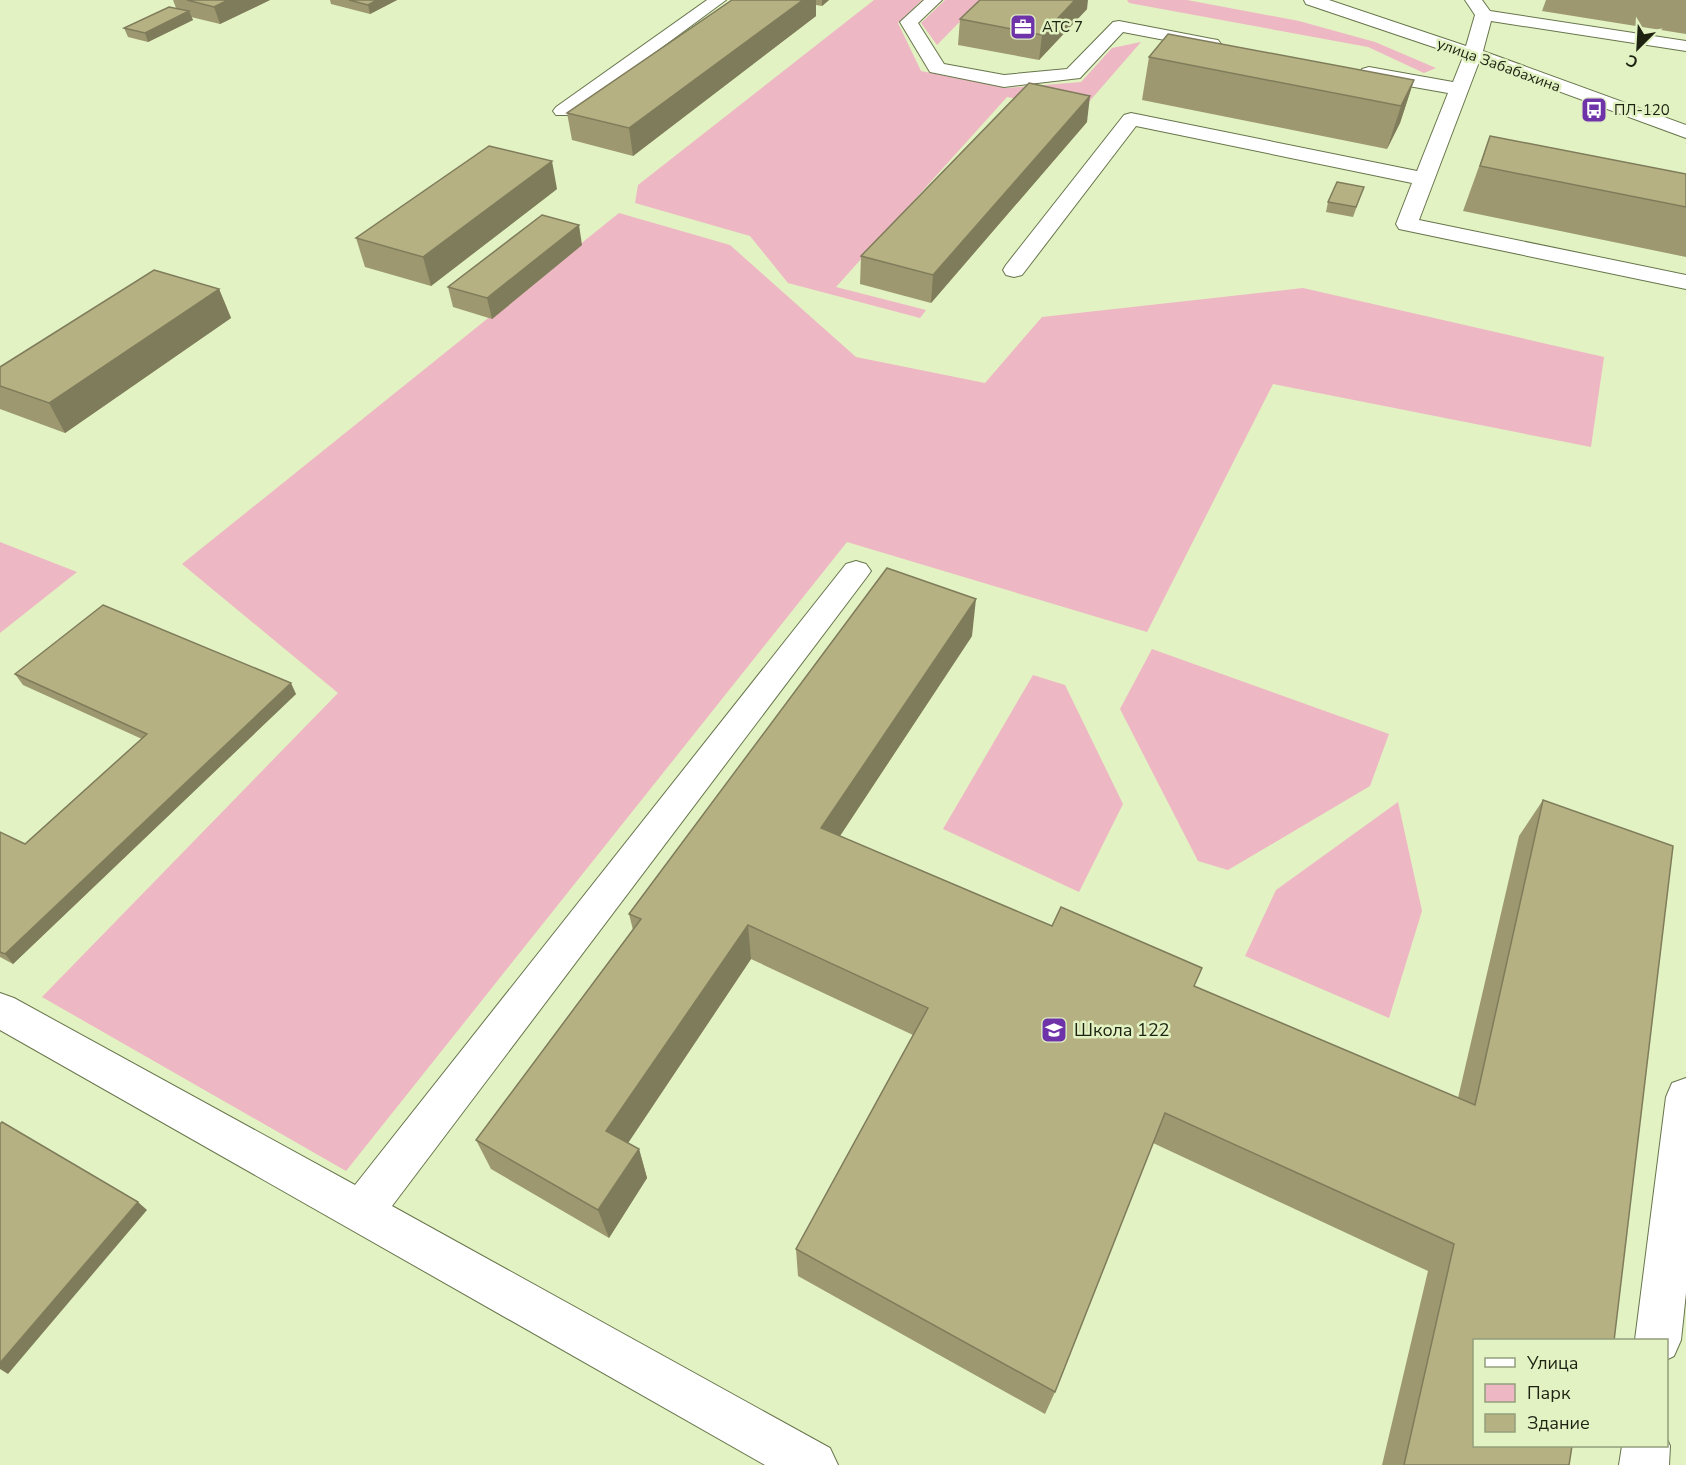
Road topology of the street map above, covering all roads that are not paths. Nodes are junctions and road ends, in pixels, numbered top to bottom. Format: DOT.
graph roads {
  1 [pos="718,0"];
  2 [pos="934,0"];
  3 [pos="1312,0"];
  4 [pos="1471,0"];
  5 [pos="1484,15"];
  6 [pos="1224,46"];
  7 [pos="1686,46"];
  8 [pos="1473,54"];
  9 [pos="1353,70"];
  10 [pos="1459,89"];
  11 [pos="563,111"];
  12 [pos="1686,132"];
  13 [pos="1424,179"];
  14 [pos="1014,270"];
  15 [pos="1686,282"];
  16 [pos="856,571"];
  17 [pos="0,1010"];
  18 [pos="1686,1097"];
  19 [pos="361,1212"];
  20 [pos="1658,1339"];
  21 [pos="1646,1447"];
  22 [pos="768,1452"];
  23 [pos="813,1465"];
  24 [pos="1644,1465"];
  1 -- 11 [label="street"];
  2 -- 6 [label="street"];
  3 -- 8 [label="street, улица Забабахина"];
  4 -- 5 [label="street"];
  5 -- 7 [label="street"];
  5 -- 8 [label="street"];
  8 -- 10 [label="street"];
  8 -- 12 [label="street, улица Забабахина"];
  9 -- 10 [label="street"];
  10 -- 13 [label="street"];
  13 -- 14 [label="street"];
  13 -- 15 [label="street"];
  16 -- 19 [label="street"];
  17 -- 19 [label="street"];
  18 -- 20 [label="street"];
  19 -- 22 [label="street"];
  21 -- 24 [label="street"];
  22 -- 23 [label="street"];
}
